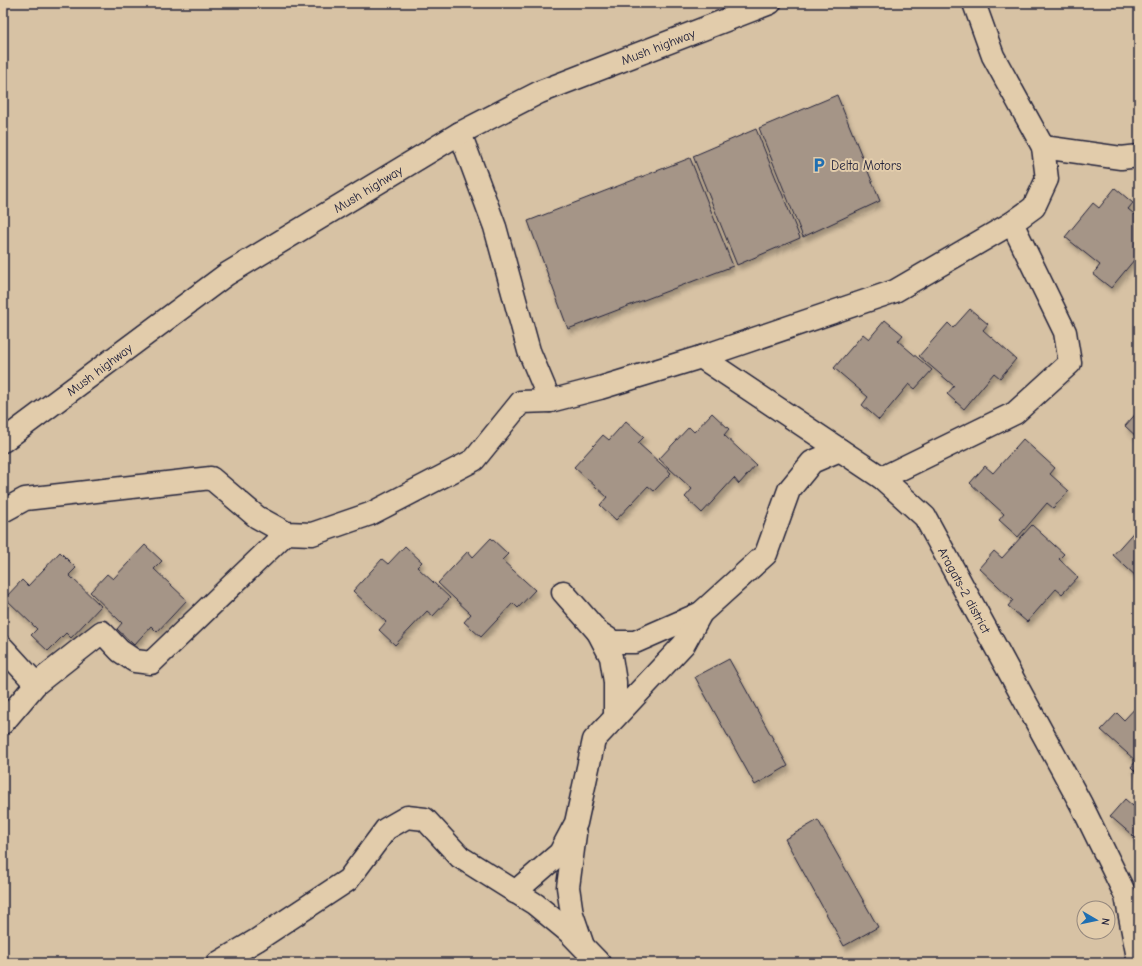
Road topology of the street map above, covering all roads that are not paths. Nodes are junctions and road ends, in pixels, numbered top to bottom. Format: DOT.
graph roads {
  1 [pos="770,3"];
  2 [pos="974,3"];
  3 [pos="460,133"];
  4 [pos="1043,147"];
  5 [pos="1139,156"];
  6 [pos="1012,223"];
  7 [pos="701,357"];
  8 [pos="550,401"];
  9 [pos="3,441"];
  10 [pos="840,450"];
  11 [pos="882,478"];
  12 [pos="3,511"];
  13 [pos="286,533"];
  14 [pos="563,592"];
  15 [pos="701,613"];
  16 [pos="598,632"];
  17 [pos="3,648"];
  18 [pos="36,684"];
  19 [pos="615,717"];
  20 [pos="3,723"];
  21 [pos="576,823"];
  22 [pos="515,892"];
  23 [pos="1132,895"];
  24 [pos="583,947"];
  25 [pos="218,963"];
  26 [pos="599,963"];
  27 [pos="1139,963"];
  1 -- 3 [label="street, Mush highway"];
  2 -- 4 [label="street"];
  3 -- 8 [label="street"];
  3 -- 9 [label="street, Mush highway"];
  4 -- 5 [label="street"];
  4 -- 6 [label="street"];
  6 -- 7 [label="street"];
  6 -- 11 [label="street"];
  7 -- 8 [label="street"];
  7 -- 10 [label="street, Aragats-2 district"];
  8 -- 13 [label="street"];
  10 -- 11 [label="street, Aragats-2 district"];
  10 -- 15 [label="street"];
  11 -- 23 [label="street, Aragats-2 district"];
  12 -- 13 [label="street"];
  13 -- 18 [label="street"];
  14 -- 16 [label="street"];
  15 -- 16 [label="street"];
  15 -- 19 [label="street"];
  16 -- 19 [label="street"];
  17 -- 18 [label="street"];
  18 -- 20 [label="street"];
  19 -- 21 [label="street"];
  21 -- 22 [label="street"];
  21 -- 24 [label="street"];
  22 -- 24 [label="street"];
  22 -- 25 [label="street"];
  23 -- 27 [label="street, Aragats-2 district"];
  24 -- 26 [label="street"];
}
